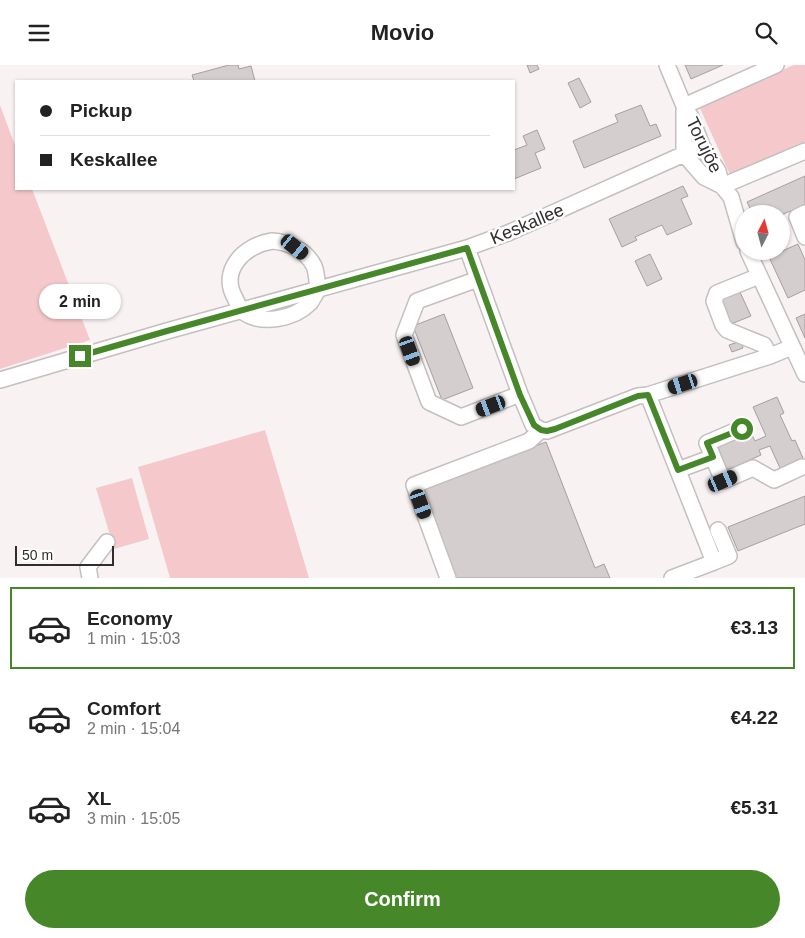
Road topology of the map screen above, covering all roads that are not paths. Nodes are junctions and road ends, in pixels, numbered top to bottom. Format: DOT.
graph roads {
  1 [pos="667,65"];
  2 [pos="776,65"];
  3 [pos="684,106"];
  4 [pos="702,146"];
  5 [pos="805,151"];
  6 [pos="684,154"];
  7 [pos="722,186"];
  8 [pos="735,211"];
  9 [pos="805,213"];
  10 [pos="805,237"];
  11 [pos="467,248"];
  12 [pos="752,260"];
  13 [pos="759,276"];
  14 [pos="478,279"];
  15 [pos="318,290"];
  16 [pos="242,310"];
  17 [pos="792,347"];
  18 [pos="770,356"];
  19 [pos="805,374"];
  20 [pos="0,381"];
  21 [pos="520,395"];
  22 [pos="648,395"];
  23 [pos="742,429"];
  24 [pos="541,430"];
  25 [pos="713,457"];
  26 [pos="802,467"];
  27 [pos="678,470"];
  28 [pos="718,530"];
  29 [pos="107,542"];
  30 [pos="714,562"];
  31 [pos="90,578"];
  32 [pos="448,578"];
  33 [pos="672,578"];
  1 -- 3 [label="street, Torujõe"];
  2 -- 3 [label="street"];
  3 -- 4 [label="street, Torujõe"];
  3 -- 6 [label="street, Torujõe"];
  4 -- 6 [label="street, Keskallee"];
  4 -- 7 [label="street, Torujõe"];
  5 -- 7 [label="street"];
  6 -- 7 [label="street, Torujõe"];
  6 -- 11 [label="street, Keskallee"];
  7 -- 8 [label="street, Torujõe"];
  9 -- 10 [label="street"];
  11 -- 14 [label="street"];
  11 -- 15 [label="street, Keskallee"];
  12 -- 13 [label="street"];
  13 -- 17 [label="street"];
  13 -- 18 [label="street"];
  14 -- 21 [label="street"];
  14 -- 21 [label="street"];
  15 -- 16 [label="street, Keskallee"];
  15 -- 16 [label="street"];
  16 -- 20 [label="street, Keskallee"];
  17 -- 18 [label="street"];
  17 -- 19 [label="street"];
  18 -- 22 [label="street"];
  21 -- 24 [label="street"];
  22 -- 24 [label="street"];
  22 -- 27 [label="street"];
  23 -- 25 [label="street"];
  24 -- 32 [label="street"];
  25 -- 26 [label="street"];
  25 -- 27 [label="street"];
  27 -- 30 [label="street"];
  28 -- 30 [label="street"];
  29 -- 31 [label="street"];
  30 -- 33 [label="street"];
}
